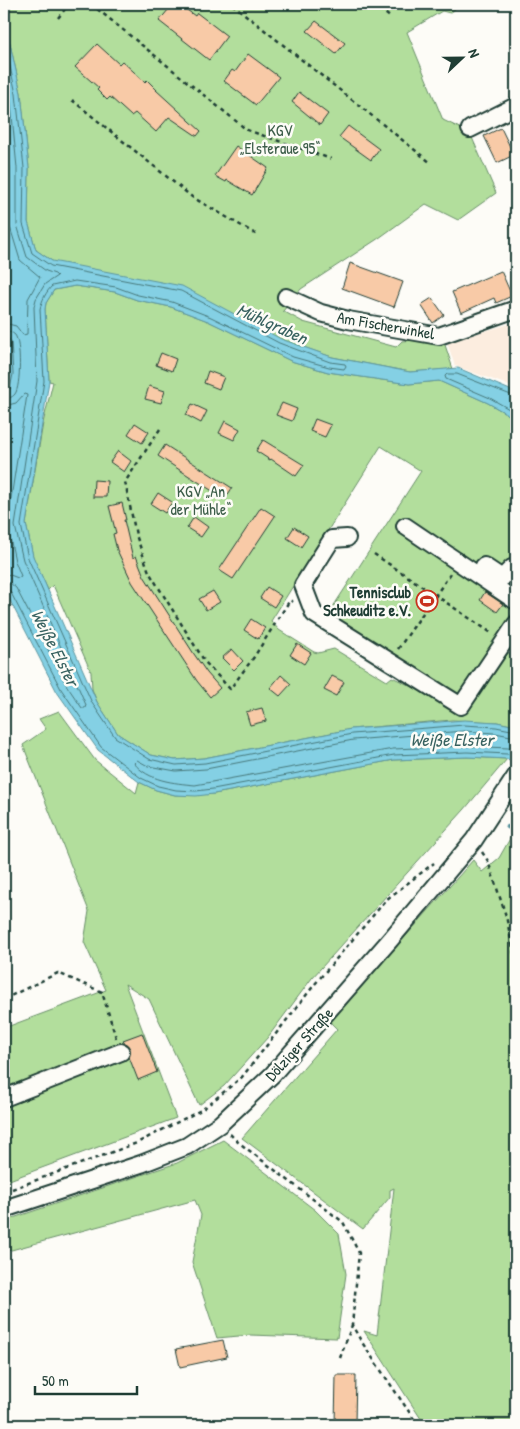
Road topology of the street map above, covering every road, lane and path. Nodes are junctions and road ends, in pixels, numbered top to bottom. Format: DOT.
graph roads {
  1 [pos="69,4"];
  2 [pos="91,4"];
  3 [pos="232,4"];
  4 [pos="372,4"];
  5 [pos="390,17"];
  6 [pos="58,18"];
  7 [pos="72,100"];
  8 [pos="516,106"];
  9 [pos="470,129"];
  10 [pos="331,159"];
  11 [pos="431,163"];
  12 [pos="259,236"];
  13 [pos="286,297"];
  14 [pos="516,309"];
  15 [pos="160,429"];
  16 [pos="404,526"];
  17 [pos="347,538"];
  18 [pos="374,554"];
  19 [pos="464,559"];
  20 [pos="516,567"];
  21 [pos="435,595"];
  22 [pos="516,601"];
  23 [pos="314,614"];
  24 [pos="516,624"];
  25 [pos="504,642"];
  26 [pos="395,654"];
  27 [pos="516,754"];
  28 [pos="513,770"];
  29 [pos="474,840"];
  30 [pos="436,861"];
  31 [pos="516,963"];
  32 [pos="4,999"];
  33 [pos="121,1052"];
  34 [pos="4,1098"];
  35 [pos="238,1142"];
  36 [pos="4,1192"];
  37 [pos="4,1209"];
  38 [pos="352,1325"];
  39 [pos="340,1358"];
  40 [pos="418,1425"];
  1 -- 6 [label="path"];
  2 -- 10 [label="path"];
  3 -- 11 [label="path"];
  4 -- 5 [label="path"];
  7 -- 12 [label="path"];
  8 -- 9 [label="street"];
  13 -- 14 [label="street, Am Fischerwinkel"];
  15 -- 23 [label="path"];
  16 -- 19 [label="street"];
  17 -- 23 [label="street"];
  18 -- 21 [label="path"];
  19 -- 20 [label="street"];
  19 -- 21 [label="path"];
  19 -- 22 [label="street"];
  21 -- 25 [label="path"];
  21 -- 26 [label="path"];
  23 -- 25 [label="street"];
  24 -- 25 [label="street"];
  27 -- 28 [label="path"];
  28 -- 29 [label="street, Dölziger Straße"];
  29 -- 31 [label="path"];
  29 -- 37 [label="street, Dölziger Straße"];
  30 -- 36 [label="path"];
  32 -- 33 [label="path"];
  33 -- 34 [label="street"];
  35 -- 38 [label="path"];
  38 -- 39 [label="path"];
  38 -- 40 [label="path"];
}
